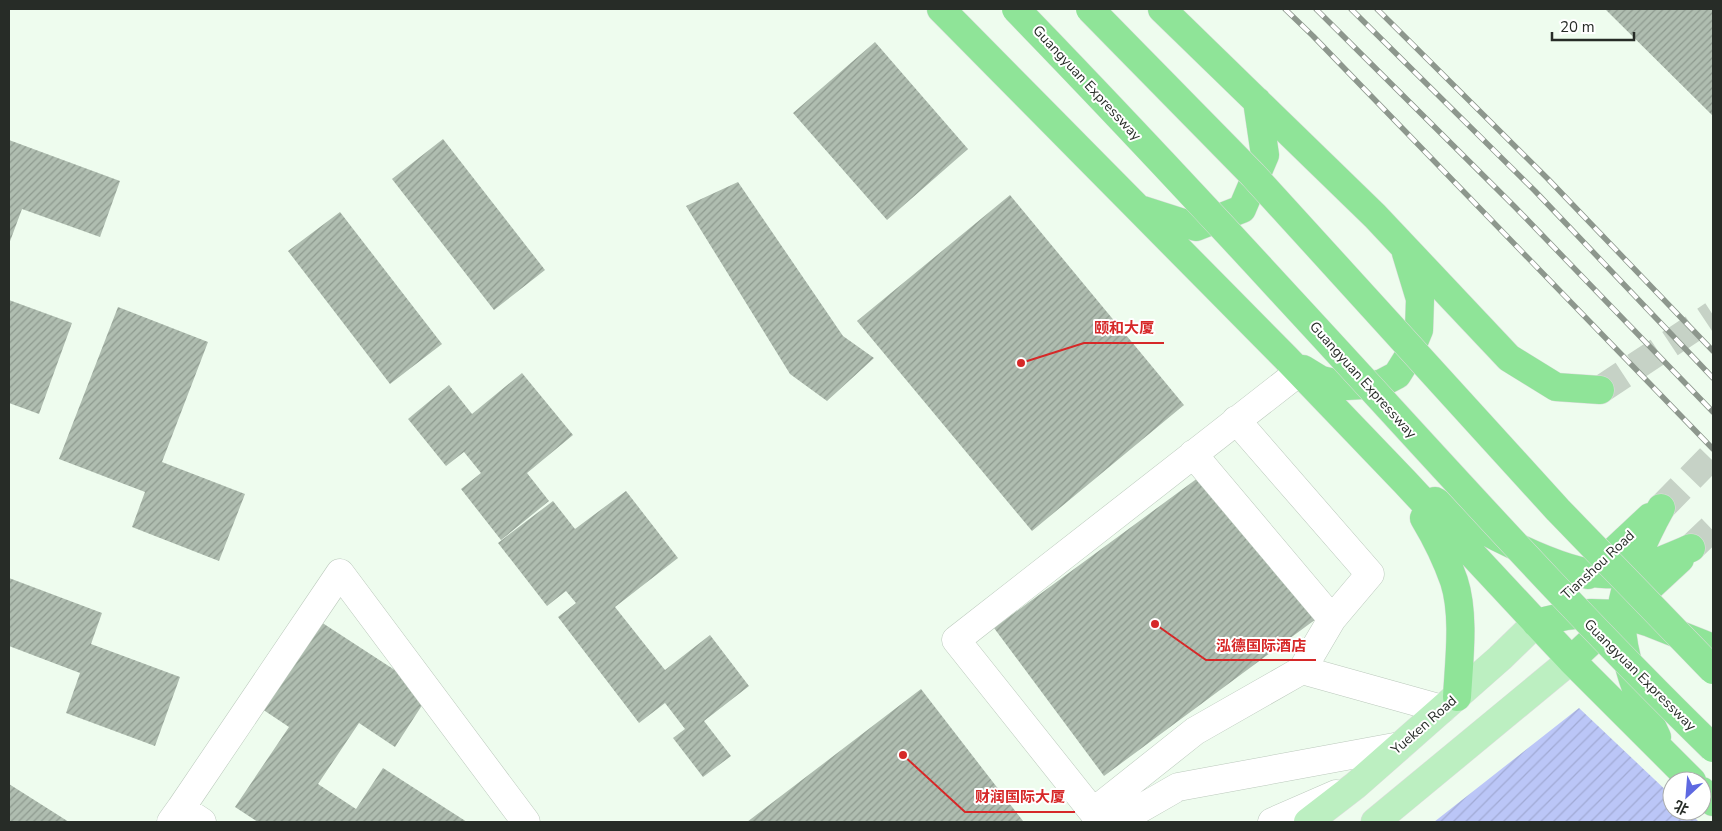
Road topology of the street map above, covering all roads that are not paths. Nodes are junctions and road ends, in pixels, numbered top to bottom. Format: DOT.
graph roads {
  1 [pos="941,9"];
  2 [pos="1016,9"];
  3 [pos="1090,9"];
  4 [pos="1162,9"];
  5 [pos="1257,101"];
  6 [pos="1139,208"];
  7 [pos="1405,248"];
  8 [pos="1292,364"];
  9 [pos="1600,390"];
  10 [pos="1236,420"];
  11 [pos="1193,454"];
  12 [pos="1404,481"];
  13 [pos="1634,569"];
  14 [pos="1590,573"];
  15 [pos="1621,614"];
  16 [pos="1332,619"];
  17 [pos="1536,623"];
  18 [pos="1713,648"];
  19 [pos="1571,660"];
  20 [pos="1302,670"];
  21 [pos="1713,670"];
  22 [pos="1449,703"];
  23 [pos="1400,746"];
  24 [pos="1713,748"];
  25 [pos="1667,756"];
  26 [pos="1682,771"];
  27 [pos="1356,785"];
  28 [pos="185,818"];
  29 [pos="1104,819"];
  30 [pos="526,822"];
  31 [pos="1272,822"];
  32 [pos="1308,822"];
  33 [pos="1375,822"];
  1 -- 6 [label="highway"];
  2 -- 24 [label="highway, Guangyuan Expressway, bridge"];
  3 -- 21 [label="highway, bridge"];
  4 -- 5 [label="highway"];
  5 -- 6 [label="highway"];
  5 -- 7 [label="highway"];
  6 -- 8 [label="highway"];
  7 -- 8 [label="highway"];
  7 -- 9 [label="highway"];
  8 -- 10 [label="street"];
  8 -- 12 [label="highway"];
  10 -- 11 [label="street"];
  10 -- 16 [label="street"];
  11 -- 16 [label="street"];
  11 -- 29 [label="street"];
  12 -- 14 [label="highway"];
  12 -- 17 [label="highway"];
  12 -- 22 [label="highway"];
  13 -- 14 [label="highway"];
  13 -- 14 [label="highway, Tianshou Road"];
  13 -- 15 [label="highway"];
  13 -- 15 [label="highway"];
  14 -- 17 [label="highway, Tianshou Road"];
  15 -- 17 [label="highway"];
  15 -- 18 [label="highway"];
  15 -- 19 [label="highway"];
  15 -- 25 [label="highway"];
  16 -- 20 [label="street"];
  17 -- 19 [label="highway"];
  17 -- 22 [label="main road, Yueken Road"];
  19 -- 25 [label="highway"];
  19 -- 33 [label="main road"];
  20 -- 22 [label="street"];
  20 -- 29 [label="street"];
  22 -- 23 [label="main road, Yueken Road"];
  23 -- 27 [label="main road, Yueken Road"];
  23 -- 29 [label="street"];
  25 -- 26 [label="highway"];
  27 -- 31 [label="street"];
  27 -- 32 [label="main road, Yueken Road"];
  28 -- 30 [label="street"];
}
